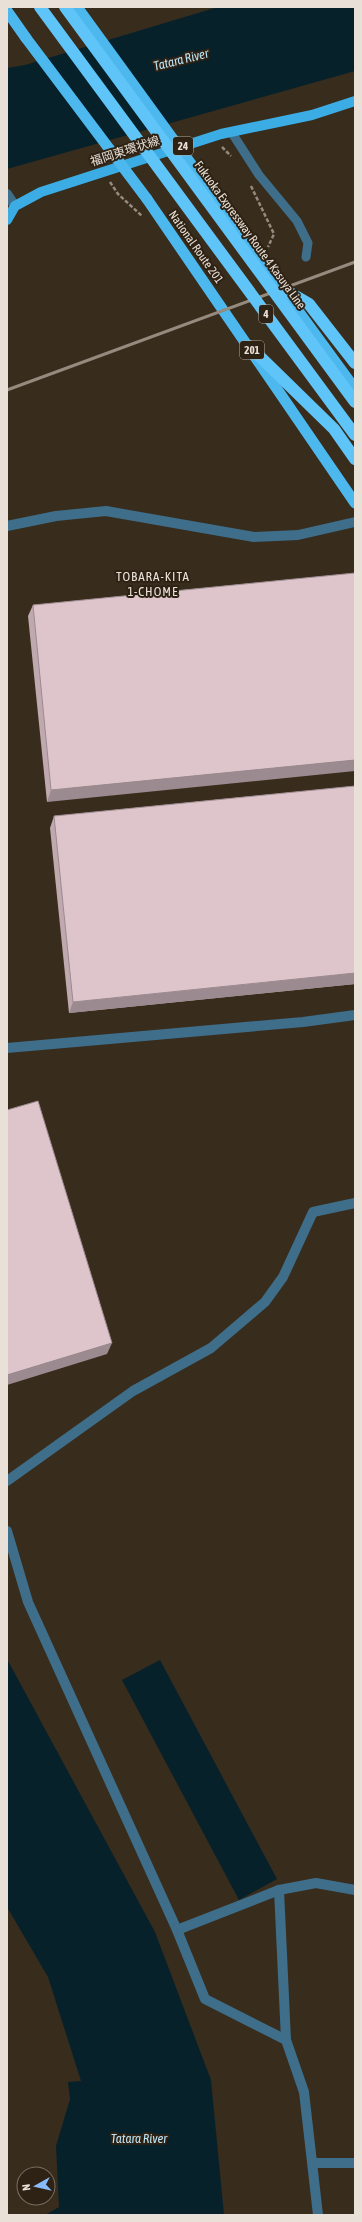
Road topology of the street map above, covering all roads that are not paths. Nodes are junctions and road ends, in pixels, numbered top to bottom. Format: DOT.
graph roads {
  1 [pos="40,7"];
  2 [pos="65,7"];
  3 [pos="77,7"];
  4 [pos="7,11"];
  5 [pos="355,101"];
  6 [pos="232,133"];
  7 [pos="194,176"];
  8 [pos="7,194"];
  9 [pos="16,206"];
  10 [pos="7,220"];
  11 [pos="306,257"];
  12 [pos="285,290"];
  13 [pos="249,346"];
  14 [pos="355,363"];
  15 [pos="355,389"];
  16 [pos="355,402"];
  17 [pos="355,435"];
  18 [pos="355,459"];
  19 [pos="355,503"];
  20 [pos="355,522"];
  21 [pos="7,526"];
  22 [pos="355,1015"];
  23 [pos="7,1048"];
  24 [pos="355,1203"];
  25 [pos="7,1481"];
  26 [pos="7,1531"];
  27 [pos="279,1890"];
  28 [pos="355,1890"];
  29 [pos="177,1930"];
  30 [pos="286,2040"];
  31 [pos="313,2163"];
  32 [pos="355,2164"];
  33 [pos="318,2215"];
  1 -- 17 [label="highway, 4, bridge"];
  2 -- 7 [label="highway, Fukuoka Expressway Route 4 Kasuya Line, bridge"];
  3 -- 7 [label="highway, bridge"];
  4 -- 13 [label="highway, National Route 201 / 201, bridge"];
  5 -- 6 [label="main road, 福岡東環状線 / 24"];
  6 -- 9 [label="main road, 福岡東環状線 / 24"];
  6 -- 11 [label="lane"];
  7 -- 12 [label="highway"];
  7 -- 16 [label="highway, Fukuoka Expressway Route 4 Kasuya Line, bridge"];
  8 -- 9 [label="street"];
  9 -- 10 [label="main road, 福岡東環状線 / 24"];
  12 -- 14 [label="highway"];
  12 -- 15 [label="highway"];
  13 -- 18 [label="highway"];
  13 -- 19 [label="highway, National Route 201 / 201"];
  20 -- 21 [label="street"];
  22 -- 23 [label="street"];
  24 -- 25 [label="street"];
  26 -- 29 [label="street"];
  27 -- 28 [label="street"];
  27 -- 29 [label="street"];
  27 -- 30 [label="street"];
  29 -- 30 [label="street"];
  30 -- 31 [label="street"];
  31 -- 32 [label="street"];
  31 -- 33 [label="street"];
}
